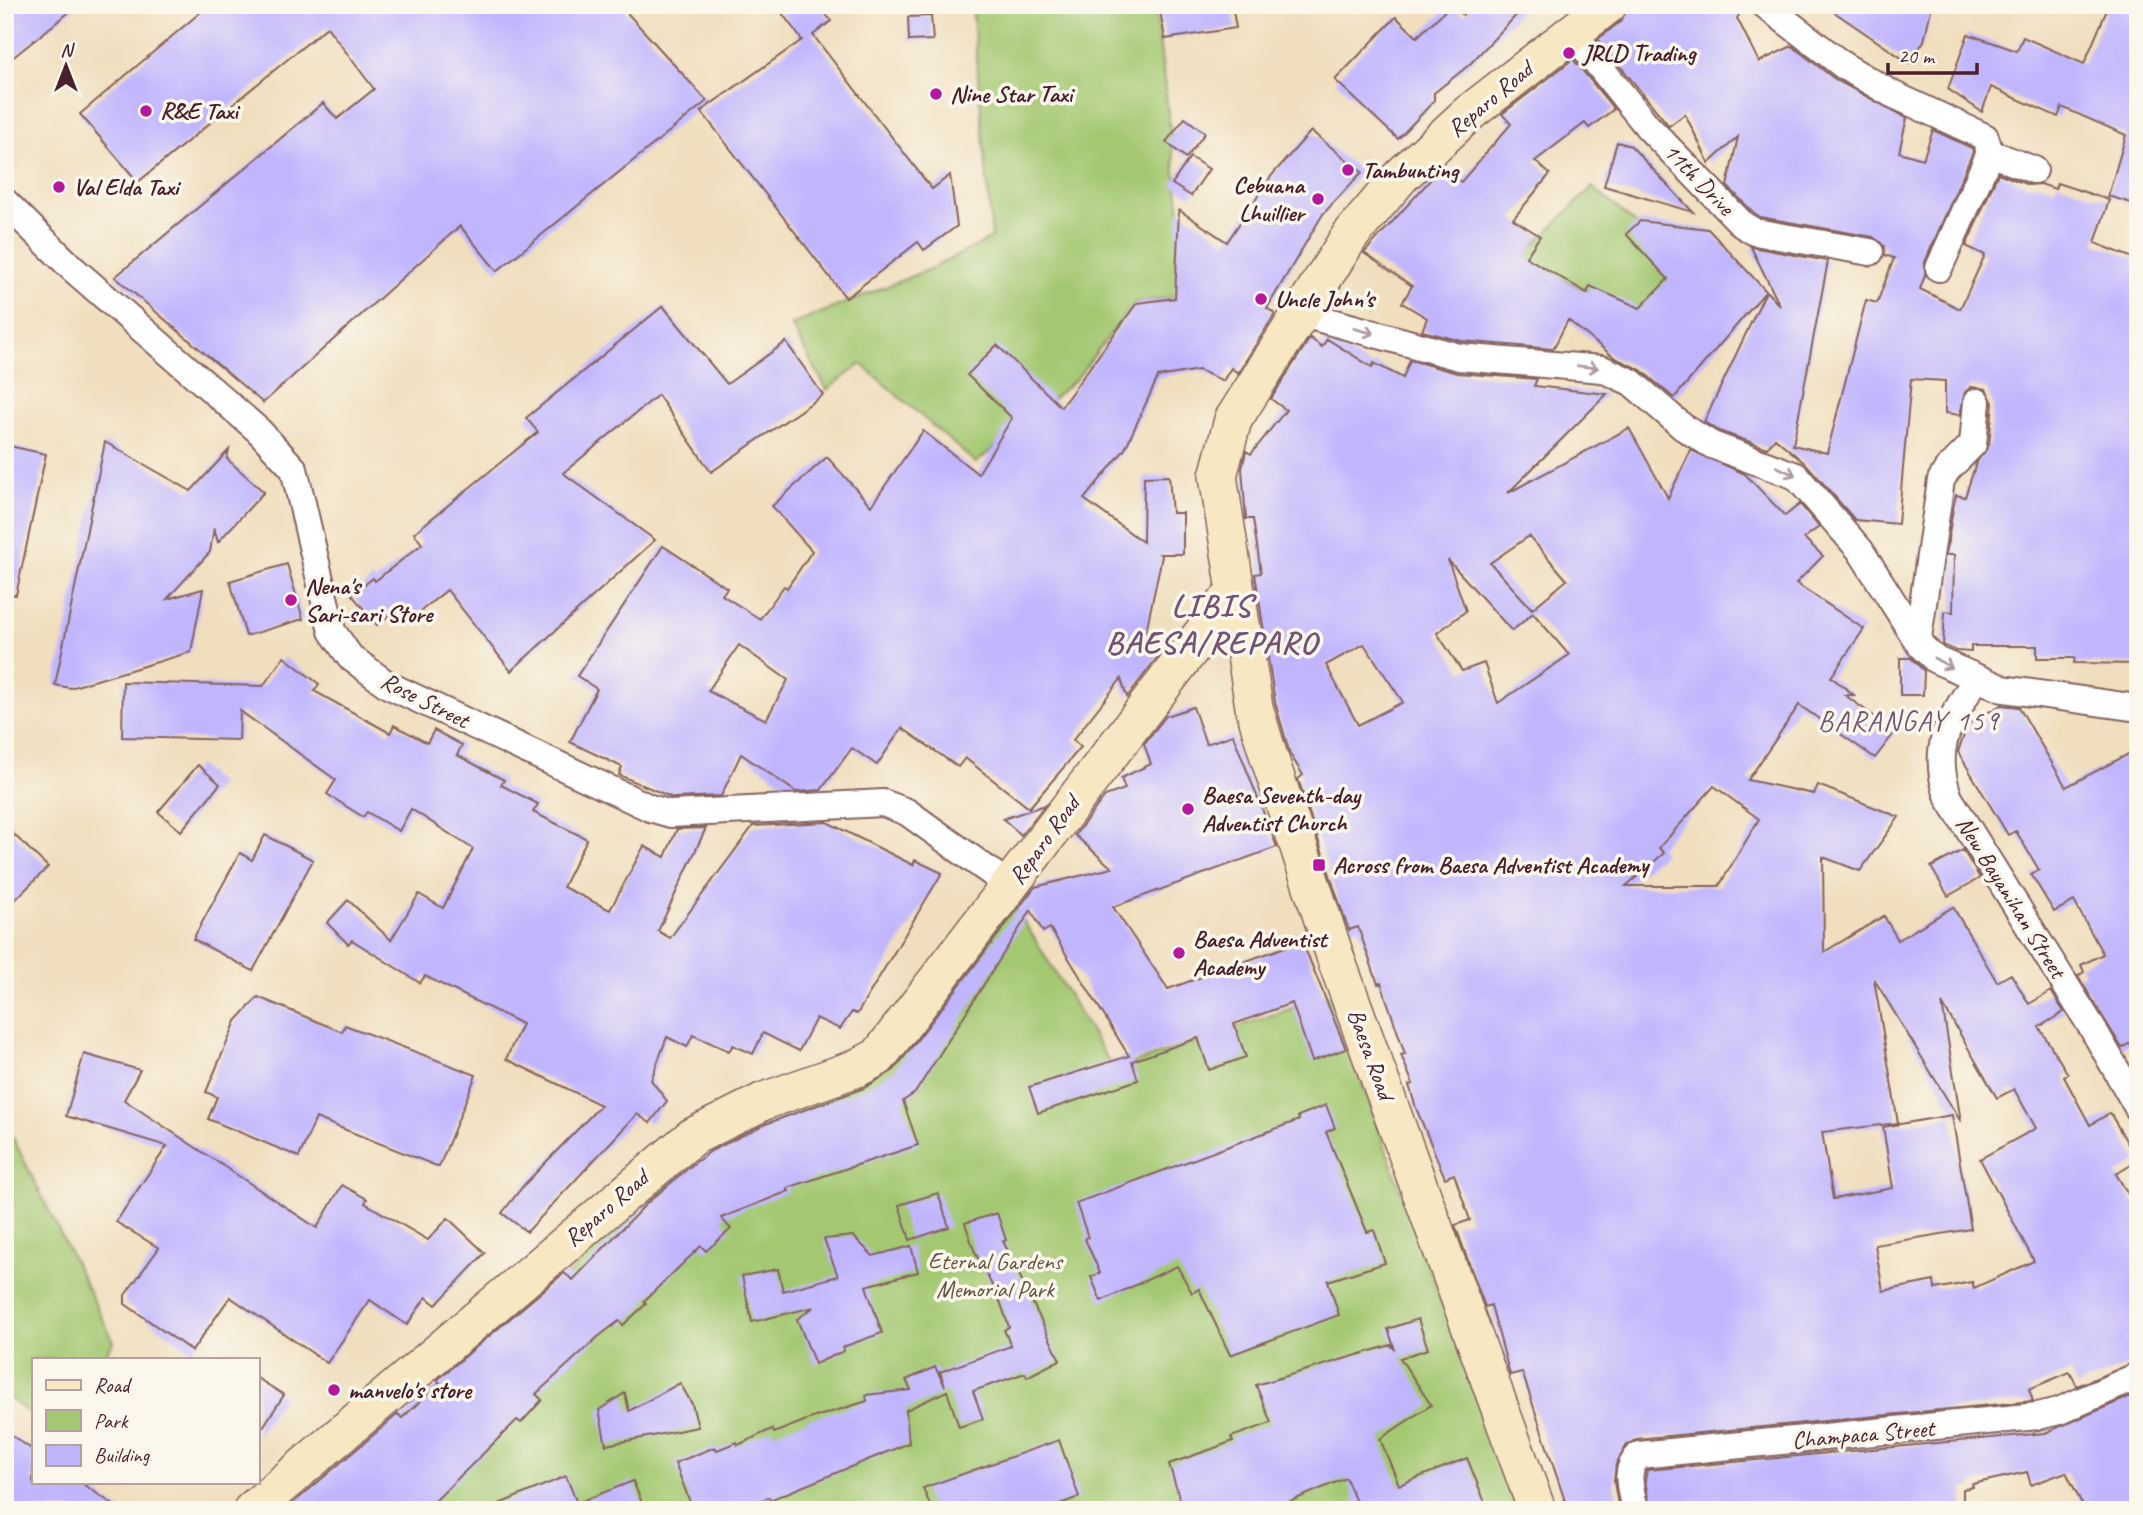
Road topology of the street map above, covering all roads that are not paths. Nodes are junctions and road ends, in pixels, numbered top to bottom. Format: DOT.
graph roads {
  1 [pos="1608,5"];
  2 [pos="1765,5"];
  3 [pos="1572,32"];
  4 [pos="1990,149"];
  5 [pos="2034,170"];
  6 [pos="5,202"];
  7 [pos="1870,252"];
  8 [pos="1938,268"];
  9 [pos="1299,313"];
  10 [pos="1977,402"];
  11 [pos="1235,591"];
  12 [pos="1919,638"];
  13 [pos="1976,679"];
  14 [pos="2138,708"];
  15 [pos="1010,886"];
  16 [pos="2138,1108"];
  17 [pos="2138,1376"];
  18 [pos="252,1510"];
  19 [pos="1537,1510"];
  20 [pos="1635,1510"];
  1 -- 3 [label="main road, Reparo Road"];
  2 -- 4 [label="street"];
  3 -- 7 [label="street, 11th Drive"];
  3 -- 9 [label="main road, Reparo Road"];
  4 -- 5 [label="street"];
  4 -- 8 [label="street"];
  6 -- 15 [label="street, Rose Street"];
  9 -- 11 [label="main road, Reparo Road"];
  9 -- 12 [label="street, one-way"];
  10 -- 12 [label="street"];
  11 -- 15 [label="main road, Reparo Road"];
  11 -- 19 [label="main road, Baesa Road"];
  12 -- 13 [label="street, one-way"];
  13 -- 14 [label="street"];
  13 -- 16 [label="street, New Bayanihan Street"];
  15 -- 18 [label="main road, Reparo Road"];
  17 -- 20 [label="street, Champaca Street"];
}
